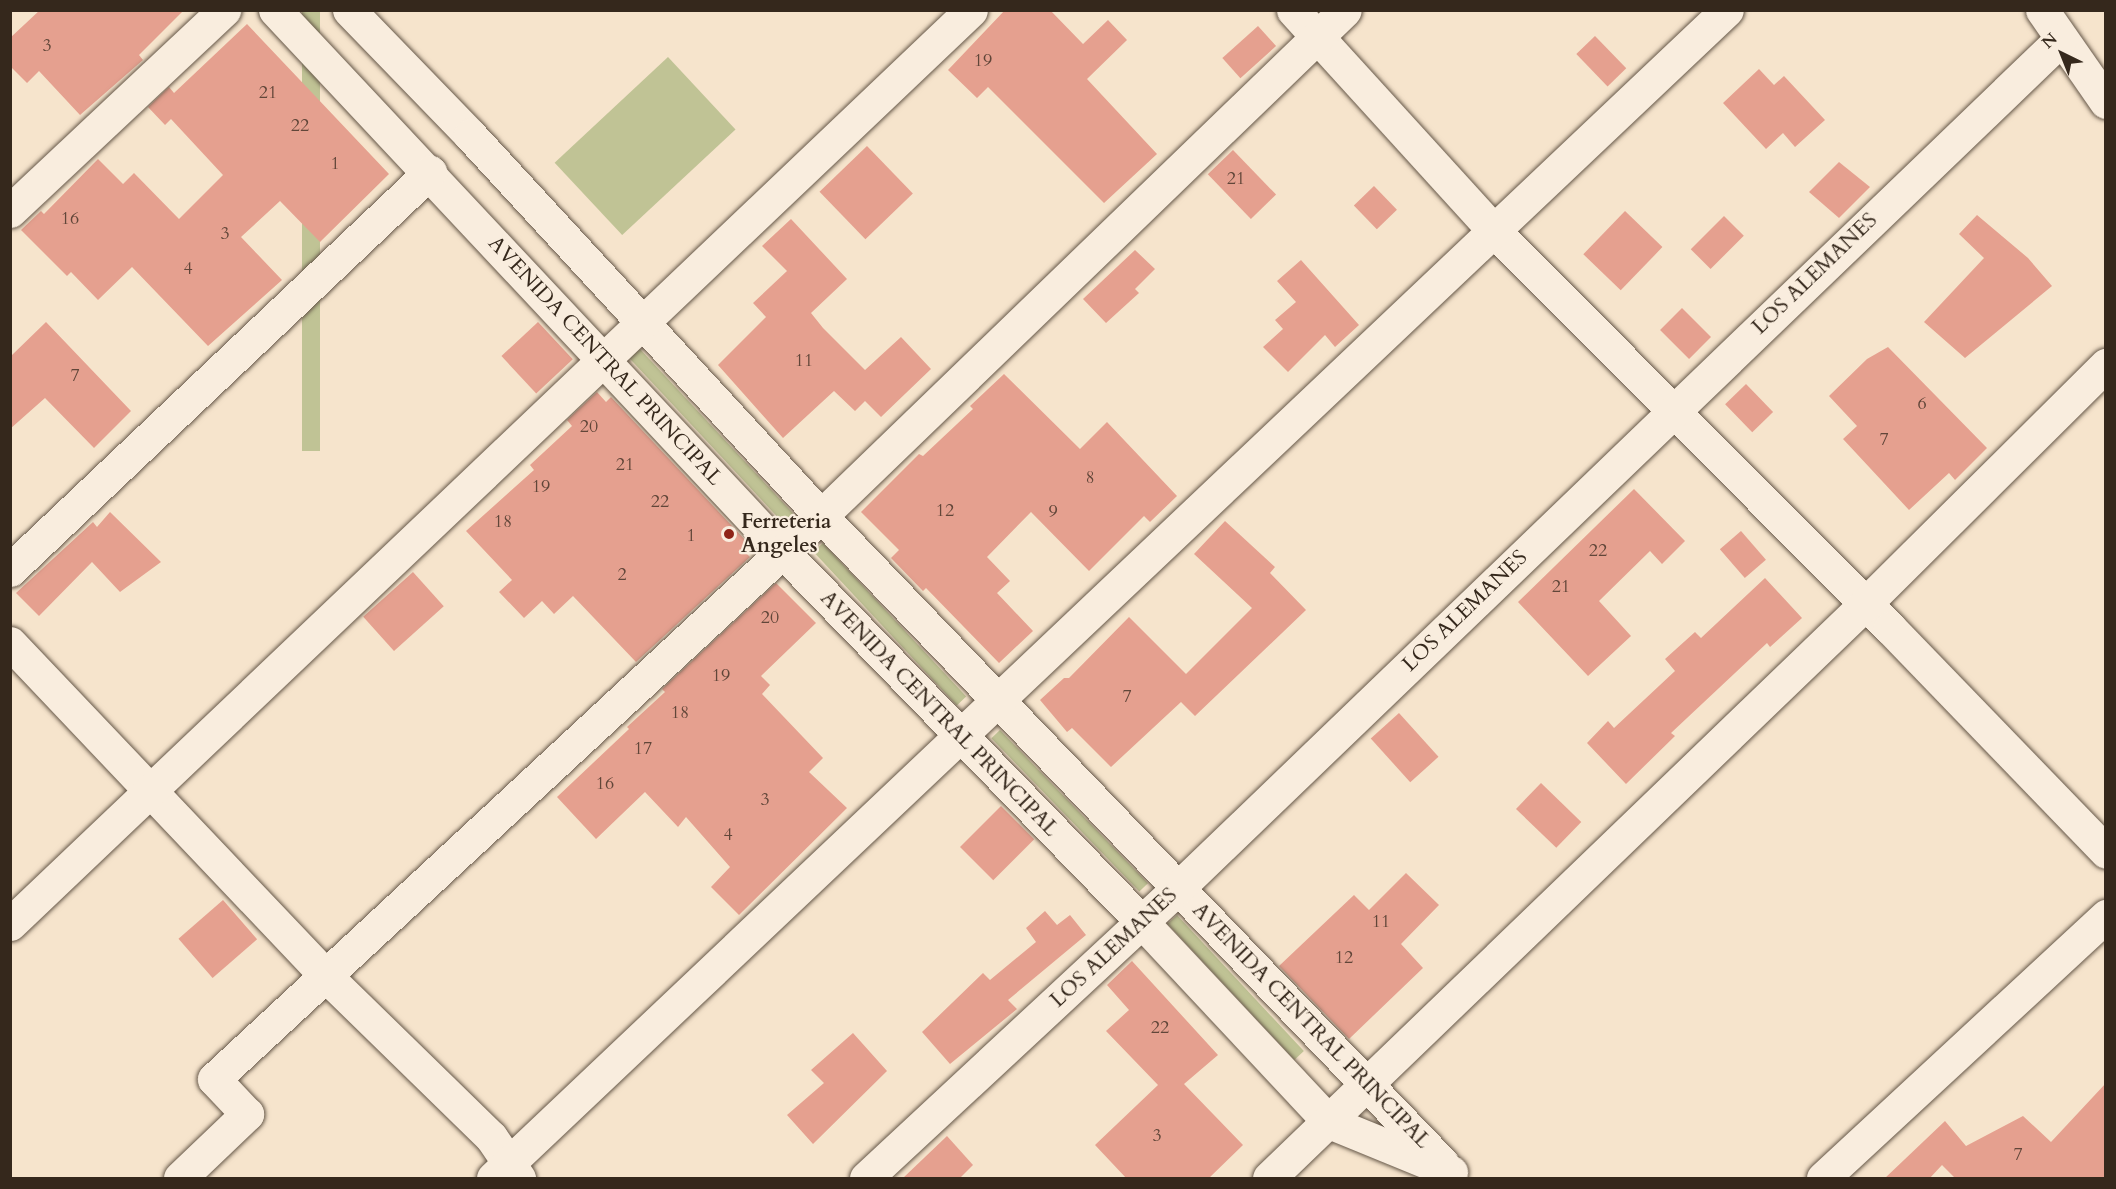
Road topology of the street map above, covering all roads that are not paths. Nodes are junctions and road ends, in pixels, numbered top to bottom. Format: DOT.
graph roads {
  1 [pos="224,10"];
  2 [pos="275,10"];
  3 [pos="349,10"];
  4 [pos="971,10"];
  5 [pos="1293,10"];
  6 [pos="1346,10"];
  7 [pos="1727,10"];
  8 [pos="2042,10"];
  9 [pos="1318,36"];
  10 [pos="2060,40"];
  11 [pos="2106,102"];
  12 [pos="430,172"];
  13 [pos="10,212"];
  14 [pos="1495,231"];
  15 [pos="641,324"];
  16 [pos="605,359"];
  17 [pos="2106,365"];
  18 [pos="1672,411"];
  19 [pos="821,516"];
  20 [pos="782,551"];
  21 [pos="10,570"];
  22 [pos="1864,605"];
  23 [pos="10,643"];
  24 [pos="997,700"];
  25 [pos="961,739"];
  26 [pos="150,792"];
  27 [pos="2106,852"];
  28 [pos="1179,887"];
  29 [pos="2106,916"];
  30 [pos="1142,922"];
  31 [pos="10,924"];
  32 [pos="327,977"];
  33 [pos="1366,1084"];
  34 [pos="1329,1122"];
  35 [pos="506,1174"];
  36 [pos="1454,1176"];
  37 [pos="180,1179"];
  38 [pos="866,1179"];
  39 [pos="1269,1179"];
  40 [pos="1823,1179"];
  1 -- 13 [label="street"];
  2 -- 12 [label="street, AVENIDA CENTRAL PRINCIPAL"];
  3 -- 15 [label="street, AVENIDA CENTRAL PRINCIPAL"];
  4 -- 15 [label="street"];
  5 -- 9 [label="street"];
  6 -- 9 [label="street"];
  7 -- 14 [label="street"];
  8 -- 10 [label="street"];
  9 -- 14 [label="street"];
  9 -- 19 [label="street"];
  10 -- 11 [label="street"];
  10 -- 18 [label="street, LOS ALEMANES"];
  12 -- 16 [label="street, AVENIDA CENTRAL PRINCIPAL"];
  12 -- 21 [label="street"];
  14 -- 18 [label="street"];
  14 -- 24 [label="street"];
  15 -- 16 [label="street"];
  15 -- 19 [label="street, AVENIDA CENTRAL PRINCIPAL"];
  16 -- 20 [label="street, AVENIDA CENTRAL PRINCIPAL"];
  16 -- 26 [label="street"];
  17 -- 22 [label="street"];
  18 -- 22 [label="street"];
  18 -- 28 [label="street, LOS ALEMANES"];
  19 -- 20 [label="street"];
  19 -- 24 [label="street, AVENIDA CENTRAL PRINCIPAL"];
  20 -- 25 [label="street, AVENIDA CENTRAL PRINCIPAL"];
  20 -- 32 [label="street"];
  22 -- 27 [label="street"];
  22 -- 33 [label="street"];
  23 -- 26 [label="street"];
  24 -- 25 [label="street"];
  24 -- 28 [label="street, AVENIDA CENTRAL PRINCIPAL"];
  25 -- 30 [label="street, AVENIDA CENTRAL PRINCIPAL"];
  25 -- 35 [label="street"];
  26 -- 31 [label="street"];
  26 -- 32 [label="street"];
  28 -- 30 [label="street, LOS ALEMANES"];
  28 -- 33 [label="street, AVENIDA CENTRAL PRINCIPAL"];
  29 -- 40 [label="street"];
  30 -- 34 [label="street, AVENIDA CENTRAL PRINCIPAL"];
  30 -- 38 [label="street, LOS ALEMANES"];
  32 -- 35 [label="street"];
  32 -- 37 [label="street"];
  33 -- 34 [label="street"];
  33 -- 36 [label="street, AVENIDA CENTRAL PRINCIPAL"];
  34 -- 36 [label="street, AVENIDA CENTRAL PRINCIPAL"];
  34 -- 39 [label="street"];
}
